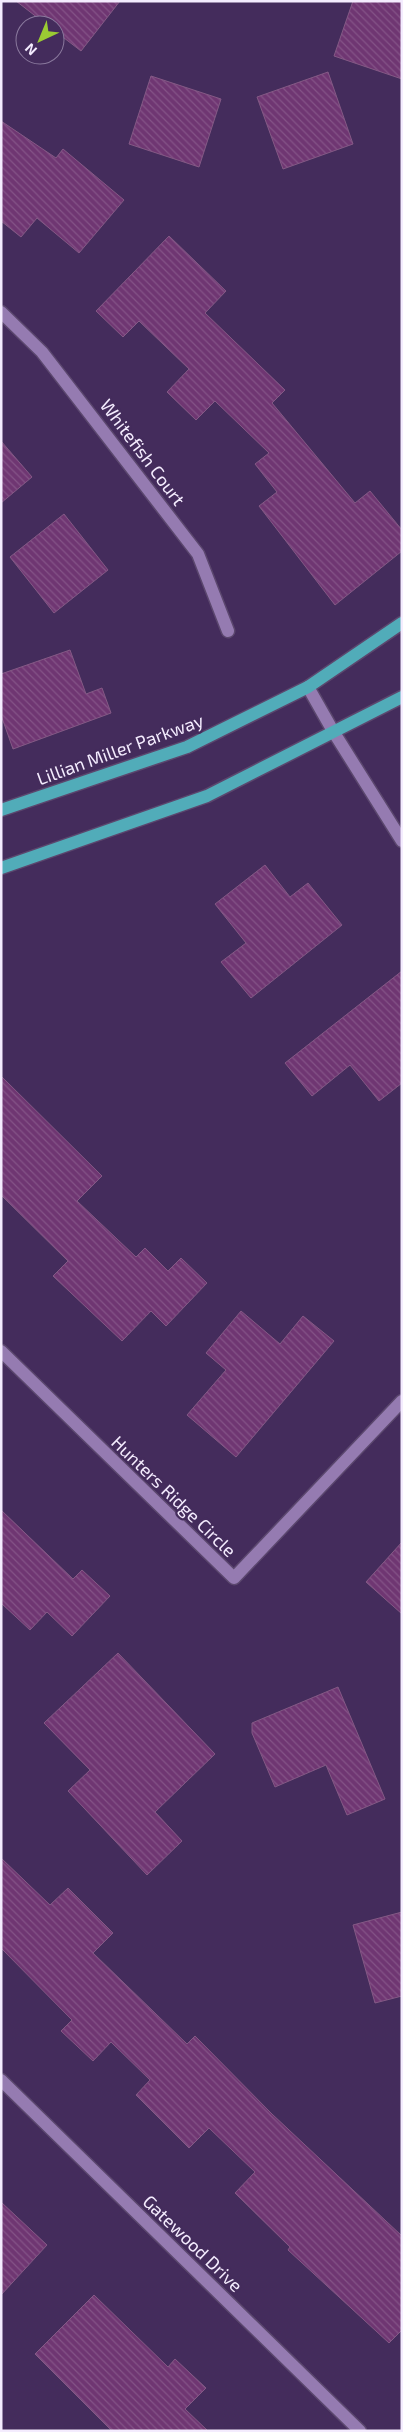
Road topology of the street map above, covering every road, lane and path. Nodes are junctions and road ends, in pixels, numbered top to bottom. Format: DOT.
graph roads {
  1 [pos="1,312"];
  2 [pos="402,623"];
  3 [pos="228,631"];
  4 [pos="308,686"];
  5 [pos="402,696"];
  6 [pos="333,731"];
  7 [pos="1,810"];
  8 [pos="402,840"];
  9 [pos="1,868"];
  10 [pos="1,1351"];
  11 [pos="402,1401"];
  12 [pos="1,2080"];
  13 [pos="360,2431"];
  1 -- 3 [label="street, Whitefish Court"];
  2 -- 4 [label="main road, Lillian Miller Parkway"];
  4 -- 6 [label="street"];
  4 -- 7 [label="main road, Lillian Miller Parkway"];
  5 -- 6 [label="main road"];
  6 -- 8 [label="street"];
  6 -- 9 [label="main road"];
  10 -- 11 [label="street, Hunters Ridge Circle"];
  12 -- 13 [label="street, Gatewood Drive"];
}
